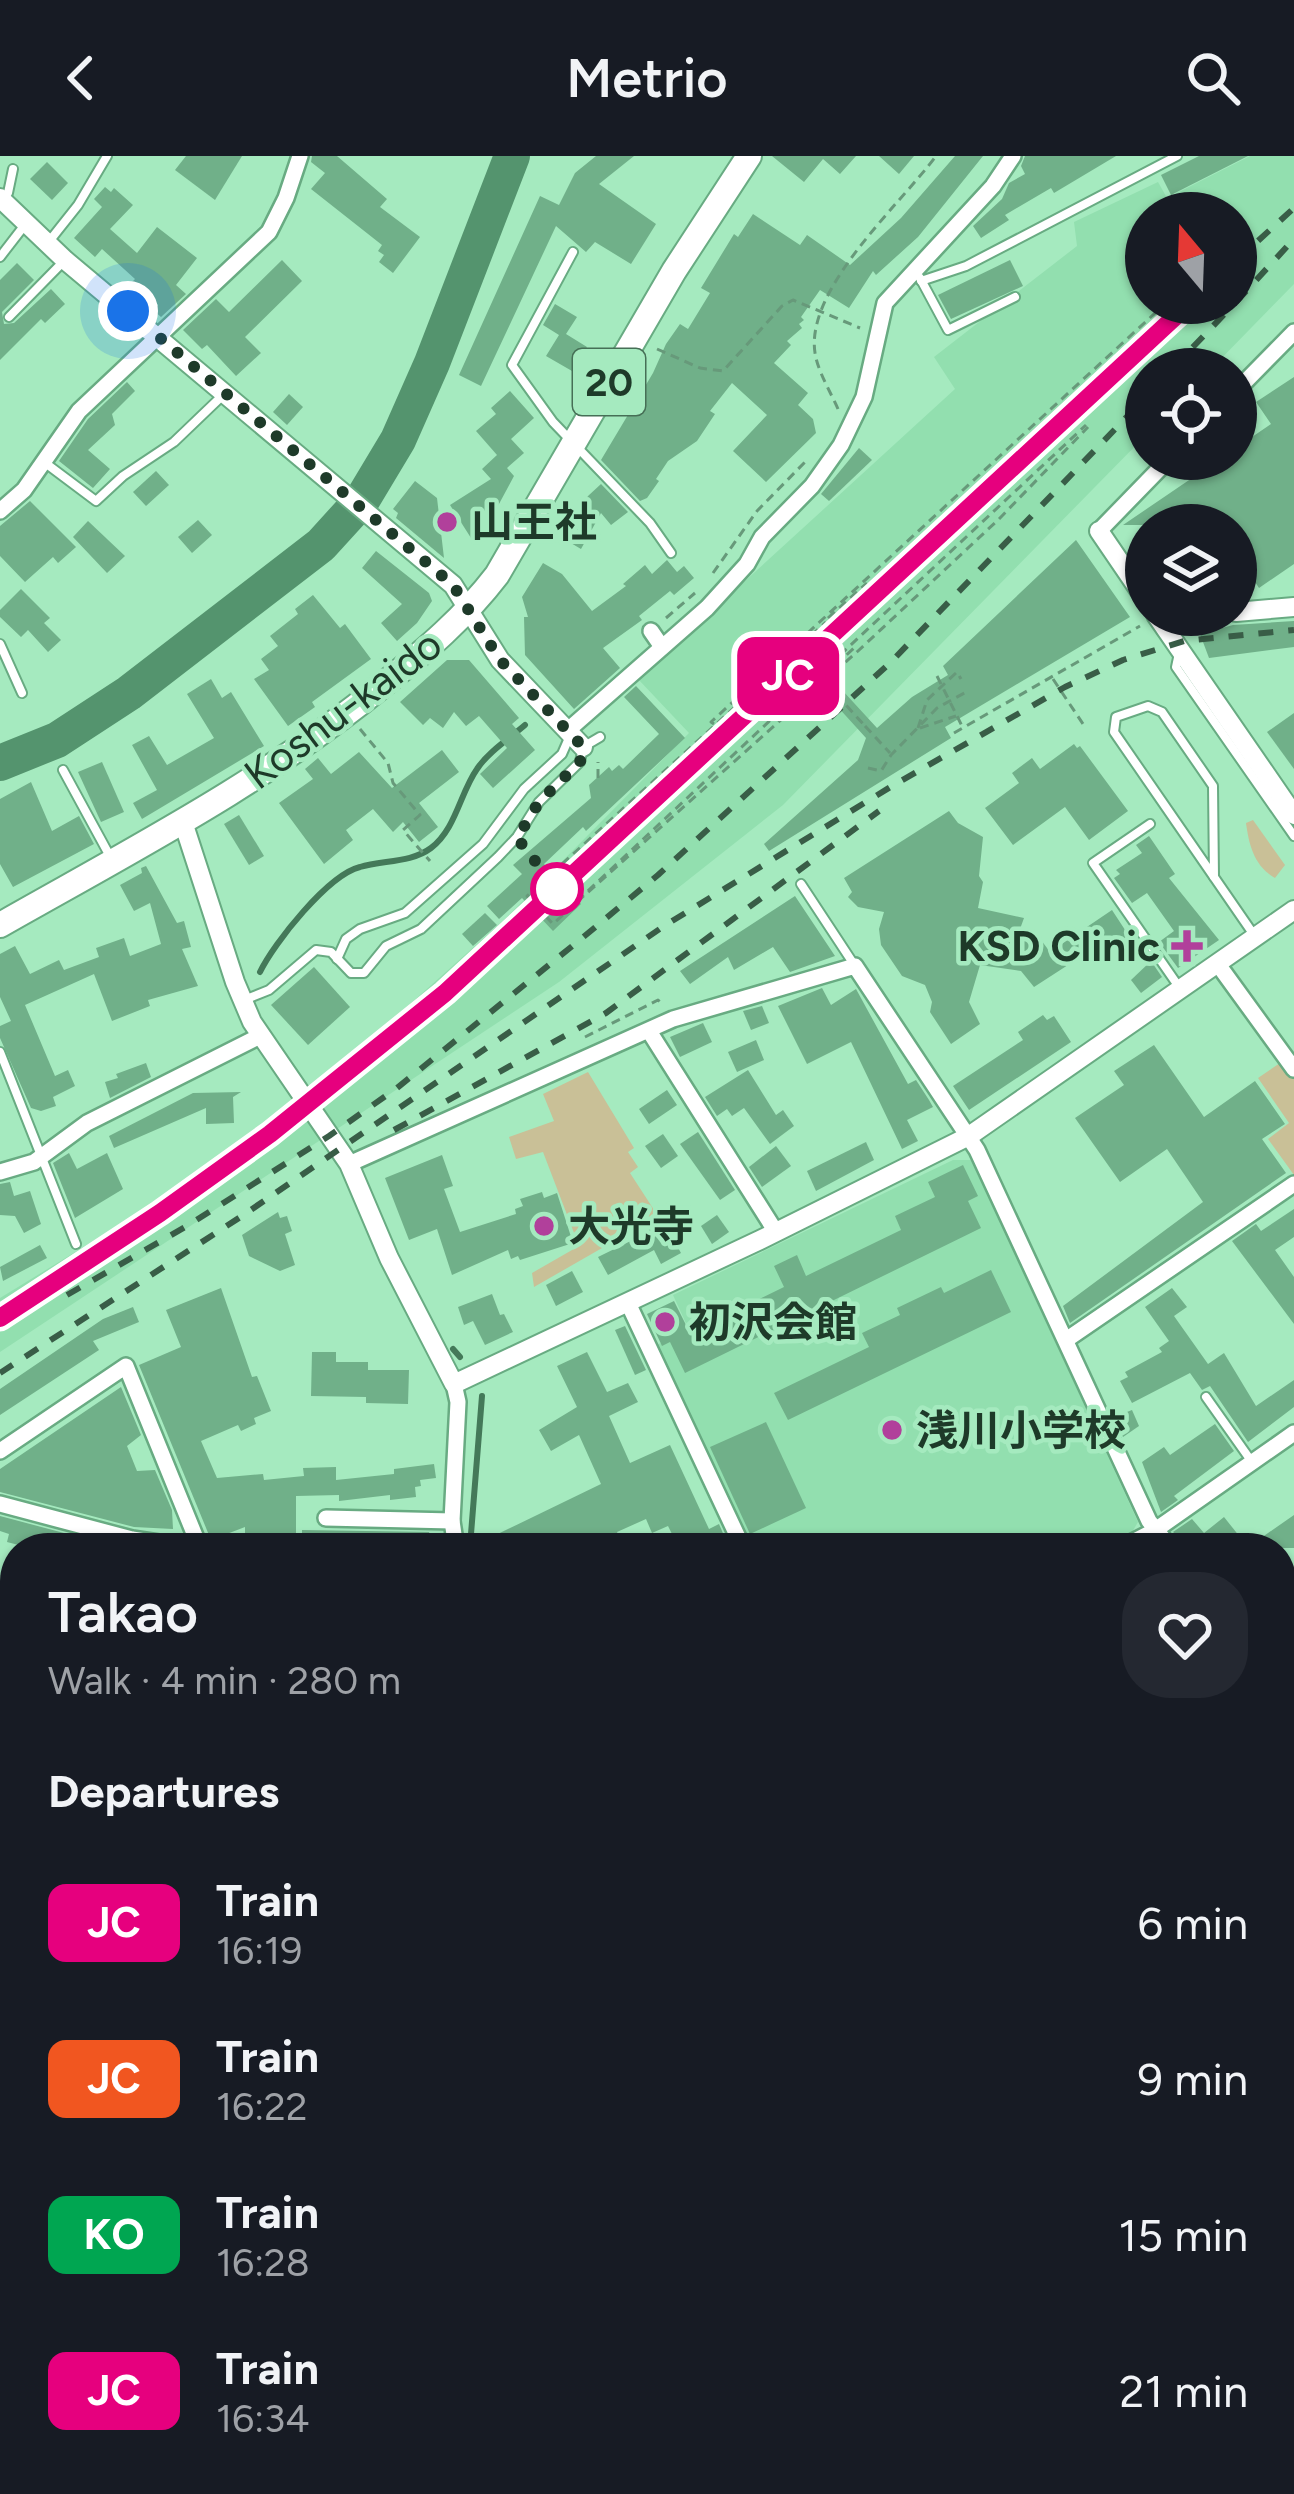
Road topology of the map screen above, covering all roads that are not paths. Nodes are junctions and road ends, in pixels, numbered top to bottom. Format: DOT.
graph roads {
  1 [pos="106,156"];
  2 [pos="300,156"];
  3 [pos="749,156"];
  4 [pos="1013,156"];
  5 [pos="1177,156"];
  6 [pos="13,169"];
  7 [pos="1,198"];
  8 [pos="26,225"];
  9 [pos="47,244"];
  10 [pos="572,252"];
  11 [pos="0,257"];
  12 [pos="65,260"];
  13 [pos="918,276"];
  14 [pos="1015,297"];
  15 [pos="9,317"];
  16 [pos="1294,332"];
  17 [pos="159,337"];
  18 [pos="1257,370"];
  19 [pos="225,393"];
  20 [pos="574,444"];
  21 [pos="43,461"];
  22 [pos="1149,480"];
  23 [pos="0,512"];
  24 [pos="1099,531"];
  25 [pos="671,553"];
  26 [pos="1125,569"];
  27 [pos="1294,607"];
  28 [pos="471,610"];
  29 [pos="1257,610"];
  30 [pos="651,631"];
  31 [pos="1168,636"];
  32 [pos="0,644"];
  33 [pos="662,647"];
  34 [pos="1180,650"];
  35 [pos="22,694"];
  36 [pos="567,730"];
  37 [pos="594,747"];
  38 [pos="63,770"];
  39 [pos="1294,815"];
  40 [pos="183,823"];
  41 [pos="1150,824"];
  42 [pos="1294,836"];
  43 [pos="113,861"];
  44 [pos="1214,878"];
  45 [pos="801,884"];
  46 [pos="1294,910"];
  47 [pos="0,925"];
  48 [pos="1256,937"];
  49 [pos="337,959"];
  50 [pos="1217,963"];
  51 [pos="855,966"];
  52 [pos="1180,989"];
  53 [pos="242,1001"];
  54 [pos="649,1031"];
  55 [pos="260,1036"];
  56 [pos="0,1052"];
  57 [pos="1294,1069"];
  58 [pos="968,1136"];
  59 [pos="43,1156"];
  60 [pos="349,1164"];
  61 [pos="0,1172"];
  62 [pos="1294,1184"];
  63 [pos="776,1232"];
  64 [pos="76,1244"];
  65 [pos="628,1303"];
  66 [pos="1066,1340"];
  67 [pos="454,1384"];
  68 [pos="1206,1397"];
  69 [pos="1294,1433"];
  70 [pos="0,1450"];
  71 [pos="1252,1462"];
  72 [pos="0,1504"];
  73 [pos="326,1518"];
  74 [pos="452,1521"];
  75 [pos="1154,1531"];
  76 [pos="109,1533"];
  77 [pos="190,1533"];
  78 [pos="454,1533"];
  79 [pos="736,1533"];
  80 [pos="1150,1533"];
  1 -- 9 [label="lane"];
  2 -- 17 [label="street"];
  3 -- 20 [label="highway, Koshu-kaido / 20"];
  4 -- 13 [label="street"];
  5 -- 13 [label="lane"];
  6 -- 7 [label="lane"];
  7 -- 8 [label="street"];
  8 -- 9 [label="street"];
  8 -- 11 [label="lane"];
  9 -- 12 [label="street"];
  10 -- 20 [label="lane"];
  12 -- 15 [label="lane"];
  12 -- 17 [label="street"];
  13 -- 14 [label="lane"];
  13 -- 33 [label="street"];
  16 -- 18 [label="street"];
  17 -- 19 [label="street"];
  17 -- 21 [label="street"];
  19 -- 21 [label="lane"];
  19 -- 28 [label="street"];
  20 -- 25 [label="lane"];
  20 -- 28 [label="highway, Koshu-kaido / 20"];
  21 -- 23 [label="street"];
  22 -- 24 [label="street"];
  24 -- 26 [label="street"];
  27 -- 29 [label="street"];
  28 -- 36 [label="street"];
  28 -- 40 [label="highway, Koshu-kaido / 20"];
  30 -- 33 [label="street"];
  31 -- 34 [label="street"];
  32 -- 35 [label="lane"];
  33 -- 36 [label="street"];
  34 -- 39 [label="street"];
  34 -- 42 [label="lane"];
  36 -- 37 [label="street"];
  36 -- 49 [label="lane"];
  37 -- 49 [label="lane"];
  38 -- 43 [label="lane"];
  40 -- 43 [label="highway, Koshu-kaido / 20"];
  40 -- 53 [label="street"];
  41 -- 52 [label="lane"];
  43 -- 47 [label="highway, Koshu-kaido / 20"];
  44 -- 44 [label="lane"];
  44 -- 48 [label="lane"];
  45 -- 51 [label="lane"];
  46 -- 48 [label="street"];
  48 -- 50 [label="street"];
  49 -- 53 [label="lane"];
  50 -- 52 [label="street"];
  50 -- 57 [label="street"];
  51 -- 54 [label="street"];
  51 -- 58 [label="street"];
  52 -- 58 [label="street"];
  53 -- 55 [label="street"];
  54 -- 60 [label="street"];
  54 -- 63 [label="street"];
  55 -- 59 [label="street"];
  55 -- 60 [label="street"];
  56 -- 59 [label="lane"];
  58 -- 63 [label="street"];
  58 -- 66 [label="street"];
  59 -- 61 [label="street"];
  59 -- 64 [label="lane"];
  60 -- 67 [label="street"];
  62 -- 66 [label="street"];
  63 -- 65 [label="street"];
  65 -- 67 [label="street"];
  65 -- 79 [label="street"];
  66 -- 75 [label="street"];
  67 -- 74 [label="street"];
  68 -- 71 [label="lane"];
  69 -- 71 [label="street"];
  70 -- 77 [label="street"];
  71 -- 75 [label="street"];
  72 -- 76 [label="street"];
  73 -- 74 [label="street"];
  74 -- 78 [label="street"];
  75 -- 80 [label="street"];
}
